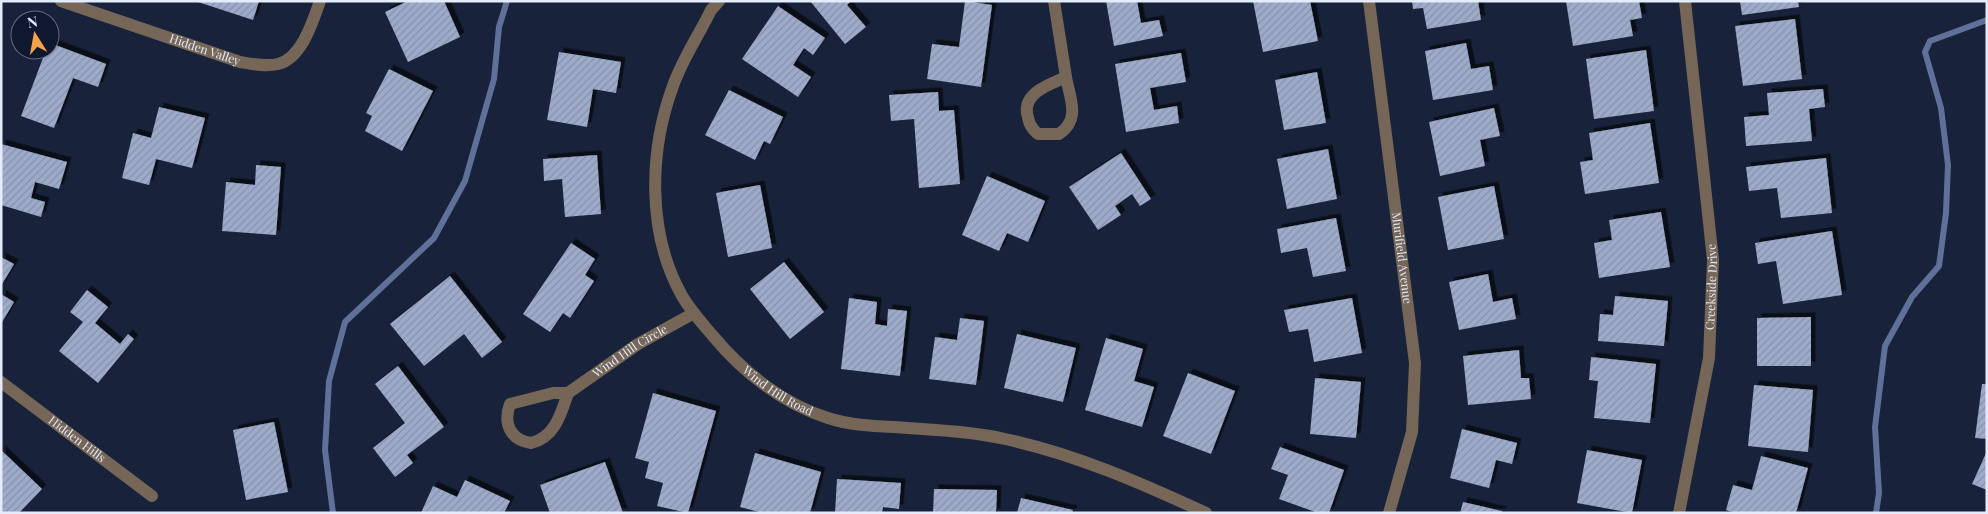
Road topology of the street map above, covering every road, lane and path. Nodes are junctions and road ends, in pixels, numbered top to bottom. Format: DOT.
graph roads {
  1 [pos="61,1"];
  2 [pos="320,1"];
  3 [pos="719,1"];
  4 [pos="1054,1"];
  5 [pos="1369,1"];
  6 [pos="1685,1"];
  7 [pos="1066,77"];
  8 [pos="694,313"];
  9 [pos="1,382"];
  10 [pos="568,393"];
  11 [pos="152,496"];
  12 [pos="1206,513"];
  13 [pos="1389,513"];
  14 [pos="1678,513"];
  1 -- 2 [label="street, Hidden Valley"];
  3 -- 8 [label="street, Wind Hill Road"];
  4 -- 7 [label="street"];
  5 -- 13 [label="street, Murifield Avenue"];
  6 -- 14 [label="street, Creekside Drive"];
  7 -- 7 [label="street"];
  8 -- 10 [label="street, Wind Hill Circle"];
  8 -- 12 [label="street, Wind Hill Road"];
  9 -- 11 [label="street, Hidden Hills"];
  10 -- 10 [label="street, Wind Hill Circle"];
}
